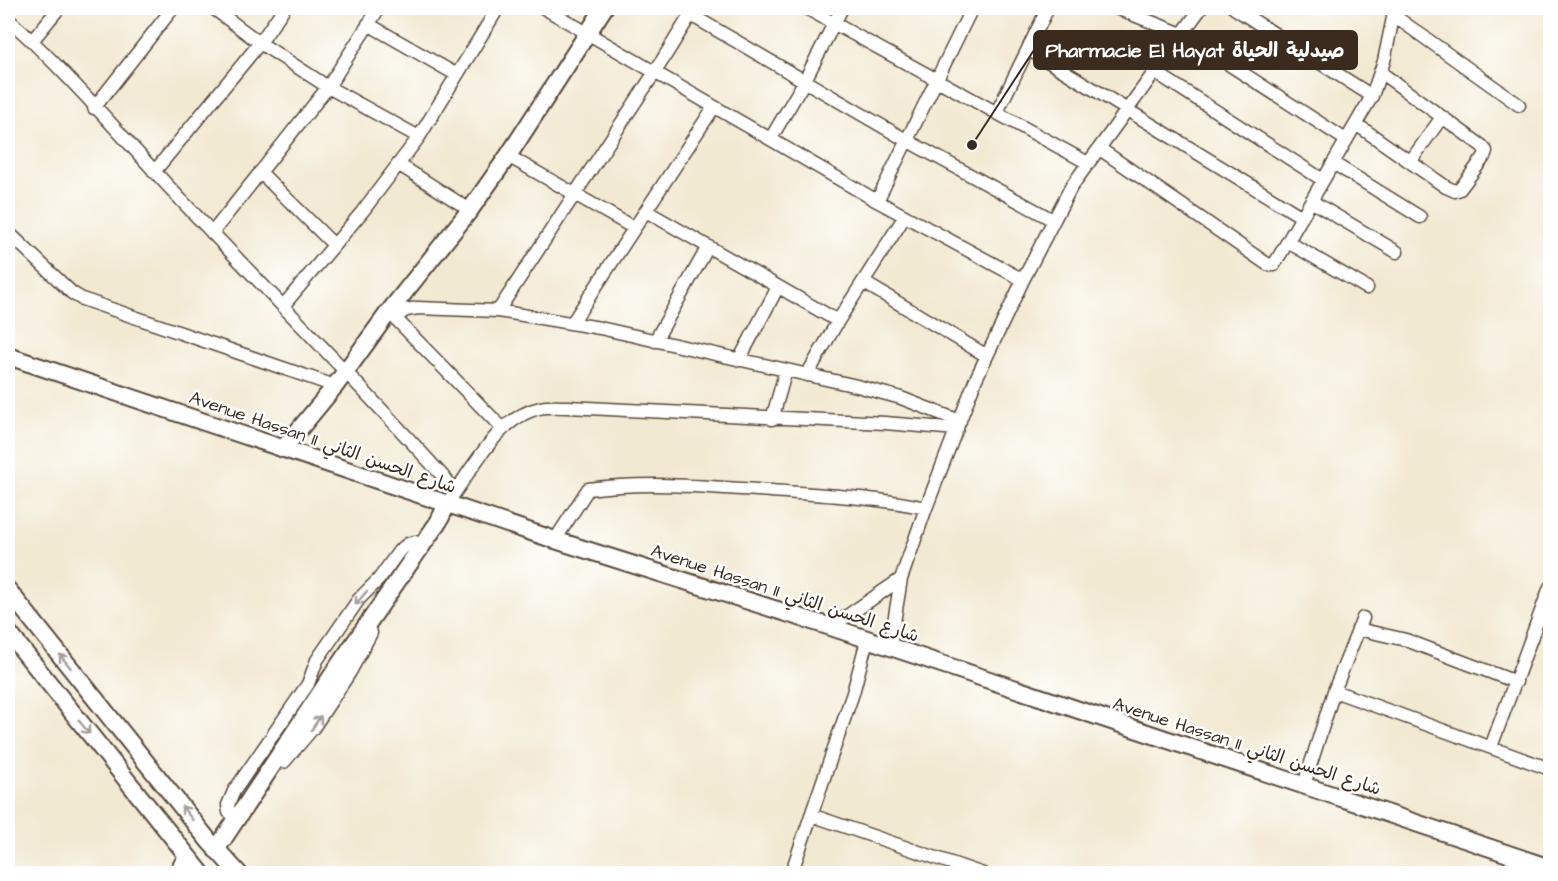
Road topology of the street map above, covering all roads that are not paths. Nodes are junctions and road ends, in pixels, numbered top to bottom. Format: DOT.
graph roads {
  1 [pos="59,8"];
  2 [pos="173,8"];
  3 [pos="213,8"];
  4 [pos="284,8"];
  5 [pos="379,8"];
  6 [pos="498,8"];
  7 [pos="544,8"];
  8 [pos="604,8"];
  9 [pos="807,8"];
  10 [pos="842,8"];
  11 [pos="972,8"];
  12 [pos="1048,8"];
  13 [pos="1116,8"];
  14 [pos="1202,8"];
  15 [pos="1234,8"];
  16 [pos="692,11"];
  17 [pos="1394,11"];
  18 [pos="8,19"];
  19 [pos="835,22"];
  20 [pos="368,24"];
  21 [pos="589,33"];
  22 [pos="1182,34"];
  23 [pos="32,41"];
  24 [pos="260,43"];
  25 [pos="1028,49"];
  26 [pos="655,72"];
  27 [pos="1155,72"];
  28 [pos="1380,72"];
  29 [pos="457,75"];
  30 [pos="936,81"];
  31 [pos="804,82"];
  32 [pos="328,87"];
  33 [pos="1372,96"];
  34 [pos="1519,105"];
  35 [pos="714,106"];
  36 [pos="94,108"];
  37 [pos="1128,110"];
  38 [pos="997,112"];
  39 [pos="1442,117"];
  40 [pos="1356,124"];
  41 [pos="420,136"];
  42 [pos="771,138"];
  43 [pos="906,140"];
  44 [pos="1347,140"];
  45 [pos="1100,148"];
  46 [pos="508,156"];
  47 [pos="1410,162"];
  48 [pos="1333,163"];
  49 [pos="398,164"];
  50 [pos="1088,164"];
  51 [pos="154,172"];
  52 [pos="260,172"];
  53 [pos="1323,180"];
  54 [pos="574,194"];
  55 [pos="877,201"];
  56 [pos="1311,201"];
  57 [pos="470,210"];
  58 [pos="646,211"];
  59 [pos="905,216"];
  60 [pos="1302,217"];
  61 [pos="1420,217"];
  62 [pos="1053,220"];
  63 [pos="634,228"];
  64 [pos="8,232"];
  65 [pos="212,233"];
  66 [pos="1288,242"];
  67 [pos="334,245"];
  68 [pos="708,247"];
  69 [pos="1397,252"];
  70 [pos="1023,280"];
  71 [pos="863,282"];
  72 [pos="778,287"];
  73 [pos="1368,288"];
  74 [pos="283,306"];
  75 [pos="498,310"];
  76 [pos="391,315"];
  77 [pos="838,321"];
  78 [pos="572,323"];
  79 [pos="655,341"];
  80 [pos="8,356"];
  81 [pos="987,356"];
  82 [pos="739,360"];
  83 [pos="786,370"];
  84 [pos="345,371"];
  85 [pos="807,375"];
  86 [pos="334,386"];
  87 [pos="772,419"];
  88 [pos="958,425"];
  89 [pos="503,429"];
  90 [pos="283,449"];
  91 [pos="452,498"];
  92 [pos="926,508"];
  93 [pos="555,540"];
  94 [pos="901,579"];
  95 [pos="1551,587"];
  96 [pos="8,590"];
  97 [pos="831,627"];
  98 [pos="8,633"];
  99 [pos="867,640"];
  100 [pos="890,647"];
  101 [pos="1516,681"];
  102 [pos="1334,691"];
  103 [pos="1491,747"];
  104 [pos="1551,768"];
  105 [pos="1304,784"];
  106 [pos="234,813"];
  107 [pos="811,815"];
  108 [pos="212,846"];
  109 [pos="187,856"];
  110 [pos="1551,868"];
  111 [pos="177,873"];
  112 [pos="202,873"];
  113 [pos="239,873"];
  114 [pos="791,873"];
  115 [pos="983,873"];
  1 -- 23 [label="street"];
  2 -- 36 [label="street"];
  3 -- 24 [label="street"];
  4 -- 24 [label="street"];
  5 -- 20 [label="street"];
  6 -- 29 [label="street"];
  7 -- 21 [label="street"];
  8 -- 21 [label="street"];
  9 -- 19 [label="street"];
  10 -- 19 [label="street"];
  11 -- 30 [label="street"];
  12 -- 25 [label="street"];
  13 -- 22 [label="street"];
  14 -- 22 [label="street"];
  15 -- 33 [label="street"];
  16 -- 26 [label="street"];
  16 -- 31 [label="street"];
  17 -- 28 [label="street"];
  17 -- 34 [label="street"];
  18 -- 23 [label="street"];
  19 -- 30 [label="street"];
  19 -- 31 [label="street"];
  20 -- 29 [label="street"];
  20 -- 32 [label="street"];
  21 -- 26 [label="street"];
  21 -- 46 [label="street"];
  22 -- 27 [label="street"];
  22 -- 44 [label="street"];
  23 -- 36 [label="street"];
  24 -- 32 [label="street"];
  24 -- 51 [label="street"];
  25 -- 37 [label="street"];
  25 -- 38 [label="street"];
  26 -- 35 [label="street"];
  26 -- 54 [label="street"];
  27 -- 37 [label="street"];
  27 -- 53 [label="street"];
  28 -- 33 [label="street"];
  28 -- 39 [label="street"];
  29 -- 41 [label="street"];
  30 -- 38 [label="street"];
  30 -- 43 [label="street"];
  31 -- 42 [label="street"];
  31 -- 43 [label="street"];
  32 -- 41 [label="street"];
  32 -- 52 [label="street"];
  33 -- 40 [label="street"];
  35 -- 42 [label="street"];
  35 -- 58 [label="street"];
  36 -- 51 [label="street"];
  37 -- 45 [label="street"];
  37 -- 60 [label="street"];
  38 -- 50 [label="street"];
  39 -- 47 [label="street"];
  39 -- 47 [label="street"];
  40 -- 44 [label="street"];
  40 -- 47 [label="street"];
  41 -- 49 [label="street"];
  42 -- 55 [label="street"];
  43 -- 55 [label="street"];
  43 -- 62 [label="street"];
  44 -- 48 [label="street"];
  45 -- 50 [label="street"];
  45 -- 66 [label="street"];
  46 -- 54 [label="street"];
  46 -- 57 [label="street"];
  48 -- 53 [label="street"];
  48 -- 61 [label="street"];
  49 -- 57 [label="street"];
  49 -- 67 [label="street"];
  50 -- 62 [label="street"];
  51 -- 65 [label="street"];
  52 -- 65 [label="street"];
  52 -- 67 [label="street"];
  53 -- 56 [label="street"];
  54 -- 63 [label="street"];
  54 -- 75 [label="street"];
  55 -- 59 [label="street"];
  56 -- 60 [label="street"];
  56 -- 69 [label="street"];
  57 -- 76 [label="street"];
  58 -- 63 [label="street"];
  58 -- 68 [label="street"];
  59 -- 70 [label="street"];
  59 -- 71 [label="street"];
  60 -- 66 [label="street"];
  62 -- 70 [label="street"];
  63 -- 78 [label="street"];
  64 -- 86 [label="street"];
  65 -- 74 [label="street"];
  66 -- 73 [label="street"];
  67 -- 74 [label="street"];
  68 -- 72 [label="street"];
  68 -- 79 [label="street"];
  70 -- 81 [label="street"];
  71 -- 77 [label="street"];
  71 -- 81 [label="street"];
  72 -- 77 [label="street"];
  72 -- 82 [label="street"];
  74 -- 84 [label="street"];
  75 -- 76 [label="street"];
  75 -- 78 [label="street"];
  76 -- 84 [label="street"];
  76 -- 89 [label="street"];
  77 -- 85 [label="street"];
  78 -- 79 [label="street"];
  79 -- 82 [label="street"];
  80 -- 90 [label="street, Avenue Hassan II شارع الحسن الثاني"];
  81 -- 88 [label="street"];
  82 -- 83 [label="street"];
  83 -- 85 [label="street"];
  83 -- 87 [label="street"];
  84 -- 86 [label="street"];
  84 -- 91 [label="street"];
  85 -- 88 [label="street"];
  86 -- 90 [label="street"];
  87 -- 88 [label="street"];
  87 -- 89 [label="street"];
  88 -- 92 [label="street"];
  89 -- 91 [label="street"];
  90 -- 91 [label="street, Avenue Hassan II شارع الحسن الثاني"];
  91 -- 93 [label="street, Avenue Hassan II شارع الحسن الثاني"];
  106 -- 91 [label="street, one-way"];
  91 -- 106 [label="street, one-way"];
  92 -- 93 [label="street"];
  92 -- 94 [label="street"];
  93 -- 97 [label="street, Avenue Hassan II شارع الحسن الثاني"];
  94 -- 97 [label="street"];
  94 -- 100 [label="street"];
  95 -- 101 [label="street"];
  108 -- 96 [label="street, one-way"];
  97 -- 99 [label="street, Avenue Hassan II شارع الحسن الثاني"];
  98 -- 109 [label="street, one-way"];
  99 -- 100 [label="street, Avenue Hassan II شارع الحسن الثاني"];
  99 -- 107 [label="street"];
  100 -- 105 [label="street, Avenue Hassan II شارع الحسن الثاني"];
  101 -- 102 [label="street"];
  101 -- 103 [label="street"];
  102 -- 103 [label="street"];
  102 -- 105 [label="street"];
  103 -- 104 [label="street"];
  105 -- 110 [label="street, Avenue Hassan II شارع الحسن الثاني"];
  106 -- 108 [label="street"];
  107 -- 114 [label="street"];
  107 -- 115 [label="street"];
  108 -- 113 [label="street"];
  109 -- 111 [label="street"];
  109 -- 112 [label="street"];
}
